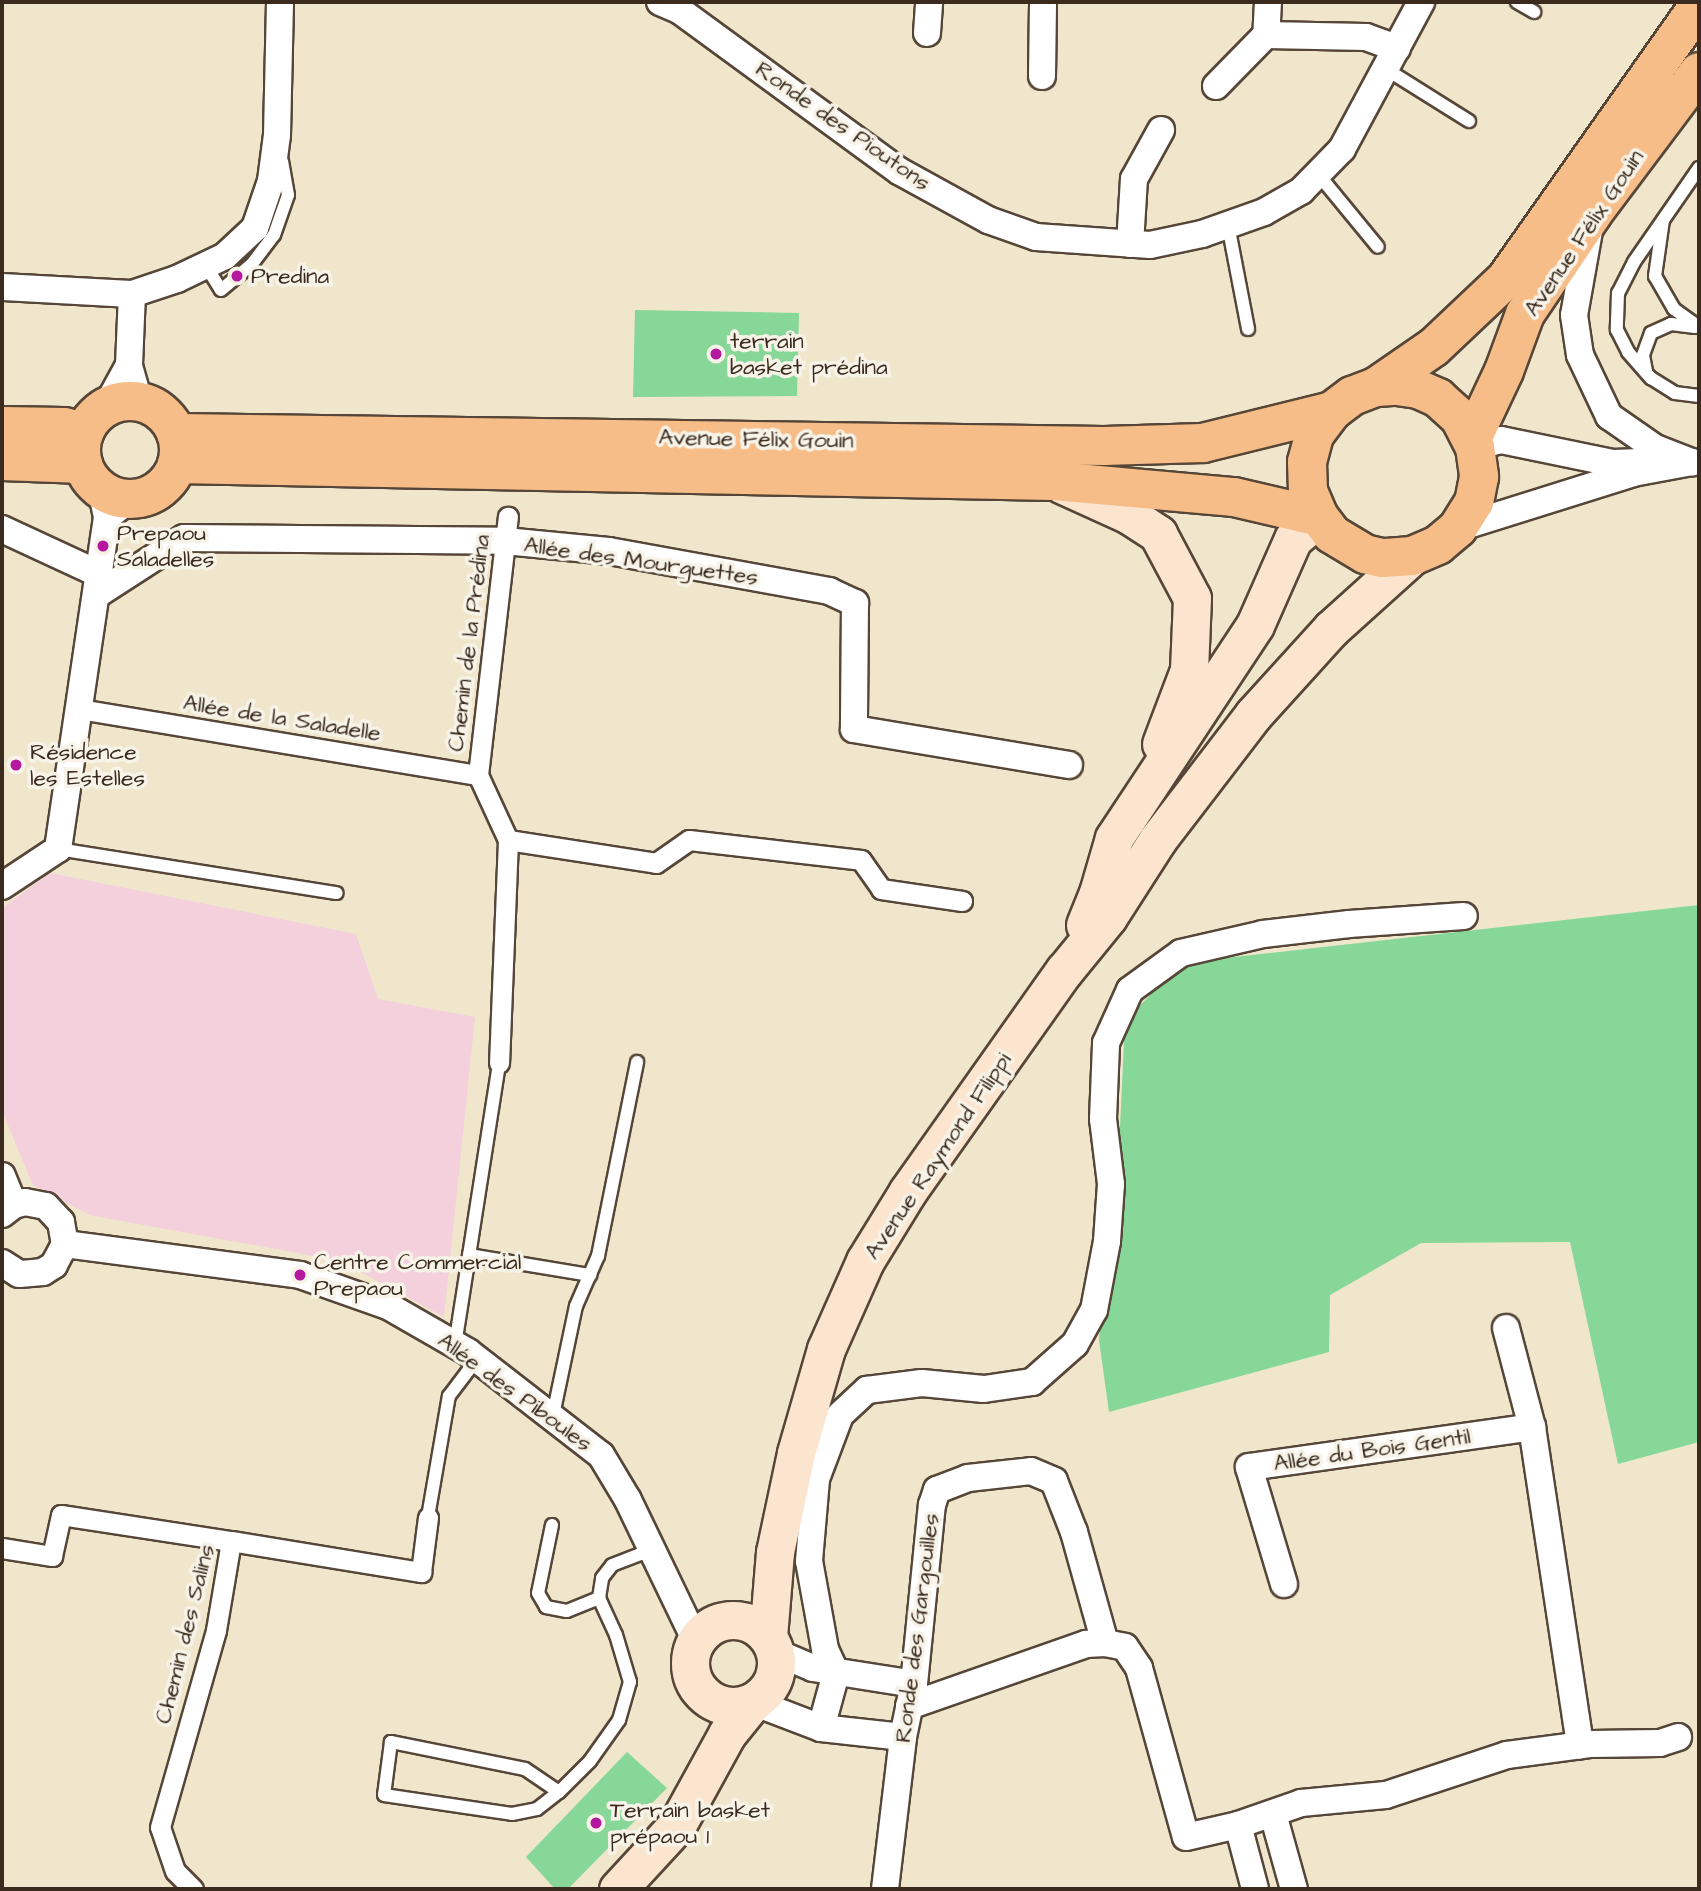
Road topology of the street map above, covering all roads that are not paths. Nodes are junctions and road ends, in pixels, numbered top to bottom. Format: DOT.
graph roads {
  1 [pos="280,2"];
  2 [pos="929,2"];
  3 [pos="1044,2"];
  4 [pos="1268,2"];
  5 [pos="1421,2"];
  6 [pos="1517,2"];
  7 [pos="676,4"];
  8 [pos="1699,5"];
  9 [pos="1534,12"];
  10 [pos="927,33"];
  11 [pos="1266,35"];
  12 [pos="1392,58"];
  13 [pos="1699,72"];
  14 [pos="1042,76"];
  15 [pos="1216,86"];
  16 [pos="1469,121"];
  17 [pos="1161,131"];
  18 [pos="1699,168"];
  19 [pos="1318,174"];
  20 [pos="1592,213"];
  21 [pos="1664,217"];
  22 [pos="1228,225"];
  23 [pos="1130,244"];
  24 [pos="1378,247"];
  25 [pos="2,287"];
  26 [pos="132,294"];
  27 [pos="1699,327"];
  28 [pos="1248,328"];
  29 [pos="1647,373"];
  30 [pos="1376,387"];
  31 [pos="1699,396"];
  32 [pos="1332,411"];
  33 [pos="2,426"];
  34 [pos="1474,443"];
  35 [pos="177,448"];
  36 [pos="107,458"];
  37 [pos="2,461"];
  38 [pos="1696,462"];
  39 [pos="1054,481"];
  40 [pos="1319,517"];
  41 [pos="1458,528"];
  42 [pos="2,529"];
  43 [pos="507,529"];
  44 [pos="1412,556"];
  45 [pos="97,585"];
  46 [pos="79,709"];
  47 [pos="1069,765"];
  48 [pos="478,775"];
  49 [pos="1143,791"];
  50 [pos="508,840"];
  51 [pos="58,849"];
  52 [pos="2,886"];
  53 [pos="337,893"];
  54 [pos="962,901"];
  55 [pos="1464,916"];
  56 [pos="1065,971"];
  57 [pos="637,1062"];
  58 [pos="499,1063"];
  59 [pos="2,1176"];
  60 [pos="8,1209"];
  61 [pos="65,1244"];
  62 [pos="469,1255"];
  63 [pos="2,1263"];
  64 [pos="590,1275"];
  65 [pos="1506,1328"];
  66 [pos="466,1352"];
  67 [pos="553,1415"];
  68 [pos="1532,1427"];
  69 [pos="428,1517"];
  70 [pos="552,1525"];
  71 [pos="231,1541"];
  72 [pos="2,1548"];
  73 [pos="651,1550"];
  74 [pos="775,1552"];
  75 [pos="1284,1584"];
  76 [pos="599,1598"];
  77 [pos="733,1620"];
  78 [pos="696,1641"];
  79 [pos="1105,1643"];
  80 [pos="771,1644"];
  81 [pos="836,1673"];
  82 [pos="703,1692"];
  83 [pos="911,1695"];
  84 [pos="753,1702"];
  85 [pos="821,1728"];
  86 [pos="903,1737"];
  87 [pos="1678,1737"];
  88 [pos="1580,1745"];
  89 [pos="710,1766"];
  90 [pos="558,1792"];
  91 [pos="1273,1814"];
  92 [pos="1238,1825"];
  93 [pos="193,1889"];
  94 [pos="618,1889"];
  95 [pos="884,1889"];
  96 [pos="1255,1889"];
  97 [pos="1294,1889"];
  1 -- 26 [label="street"];
  2 -- 10 [label="street"];
  3 -- 14 [label="street"];
  4 -- 11 [label="street"];
  5 -- 12 [label="street, Ronde des Pioutons"];
  6 -- 9 [label="lane"];
  7 -- 23 [label="street, Ronde des Pioutons"];
  8 -- 30 [label="main road, Avenue Félix Gouin"];
  11 -- 12 [label="street"];
  11 -- 15 [label="street"];
  12 -- 16 [label="lane"];
  12 -- 19 [label="street, Ronde des Pioutons"];
  13 -- 20 [label="main road, Avenue Félix Gouin"];
  17 -- 23 [label="street"];
  18 -- 21 [label="lane"];
  19 -- 22 [label="street, Ronde des Pioutons"];
  19 -- 24 [label="lane"];
  20 -- 34 [label="main road, Avenue Félix Gouin"];
  20 -- 38 [label="street"];
  21 -- 27 [label="lane"];
  21 -- 29 [label="lane"];
  22 -- 23 [label="street, Ronde des Pioutons"];
  22 -- 28 [label="lane"];
  25 -- 26 [label="street"];
  26 -- 36 [label="street"];
  27 -- 29 [label="lane"];
  29 -- 31 [label="lane"];
  30 -- 32 [label="main road, Avenue Félix Gouin"];
  30 -- 34 [label="main road"];
  32 -- 35 [label="main road, Avenue Félix Gouin"];
  32 -- 40 [label="main road, Avenue Félix Gouin"];
  33 -- 36 [label="main road"];
  34 -- 38 [label="street"];
  34 -- 41 [label="main road, Avenue Félix Gouin"];
  35 -- 36 [label="main road"];
  35 -- 36 [label="main road"];
  35 -- 39 [label="main road, Avenue Félix Gouin"];
  36 -- 37 [label="main road"];
  36 -- 45 [label="street"];
  38 -- 41 [label="street"];
  39 -- 40 [label="main road, Avenue Félix Gouin"];
  39 -- 49 [label="main road, Avenue Raymond Filippi"];
  40 -- 44 [label="main road, Avenue Félix Gouin"];
  40 -- 49 [label="main road, Avenue Raymond Filippi"];
  41 -- 44 [label="main road, Avenue Félix Gouin"];
  42 -- 45 [label="street"];
  43 -- 45 [label="street, Allée des Mourguettes"];
  43 -- 47 [label="street, Allée des Mourguettes"];
  43 -- 48 [label="street, Chemin de la Prédina"];
  44 -- 56 [label="main road, Avenue Raymond Filippi"];
  45 -- 46 [label="street"];
  46 -- 48 [label="street, Allée de la Saladelle"];
  46 -- 51 [label="street"];
  48 -- 50 [label="street"];
  49 -- 56 [label="main road, Avenue Raymond Filippi"];
  50 -- 54 [label="street"];
  50 -- 58 [label="street"];
  51 -- 52 [label="street"];
  51 -- 53 [label="lane"];
  55 -- 81 [label="street"];
  56 -- 74 [label="main road, Avenue Raymond Filippi"];
  57 -- 64 [label="lane"];
  58 -- 62 [label="lane"];
  59 -- 60 [label="street"];
  60 -- 61 [label="street"];
  61 -- 63 [label="street"];
  61 -- 66 [label="street, Allée des Piboules"];
  62 -- 64 [label="lane"];
  62 -- 66 [label="lane"];
  64 -- 67 [label="lane"];
  65 -- 68 [label="street"];
  66 -- 67 [label="street, Allée des Piboules"];
  66 -- 69 [label="lane"];
  67 -- 73 [label="street, Allée des Piboules"];
  68 -- 75 [label="street, Allée du Bois Gentil"];
  68 -- 88 [label="street"];
  69 -- 71 [label="street, Chemin des Salins"];
  70 -- 76 [label="lane"];
  71 -- 72 [label="street"];
  71 -- 93 [label="street, Chemin des Salins"];
  73 -- 76 [label="lane"];
  73 -- 78 [label="street, Allée des Piboules"];
  74 -- 77 [label="main road, Avenue Raymond Filippi"];
  74 -- 80 [label="main road, Avenue Raymond Filippi"];
  76 -- 90 [label="lane"];
  77 -- 78 [label="main road"];
  77 -- 80 [label="main road"];
  78 -- 82 [label="main road"];
  79 -- 83 [label="street"];
  79 -- 83 [label="street, Ronde des Gargouilles"];
  79 -- 92 [label="street"];
  80 -- 81 [label="street"];
  80 -- 84 [label="main road"];
  81 -- 83 [label="street"];
  81 -- 85 [label="street"];
  82 -- 84 [label="main road"];
  82 -- 89 [label="main road"];
  83 -- 86 [label="street, Ronde des Gargouilles"];
  84 -- 85 [label="street"];
  84 -- 89 [label="main road"];
  85 -- 86 [label="street"];
  86 -- 95 [label="street, Ronde des Gargouilles"];
  87 -- 88 [label="street"];
  88 -- 91 [label="street"];
  89 -- 94 [label="main road"];
  90 -- 90 [label="lane"];
  91 -- 92 [label="street"];
  91 -- 97 [label="street"];
  92 -- 96 [label="street"];
}
